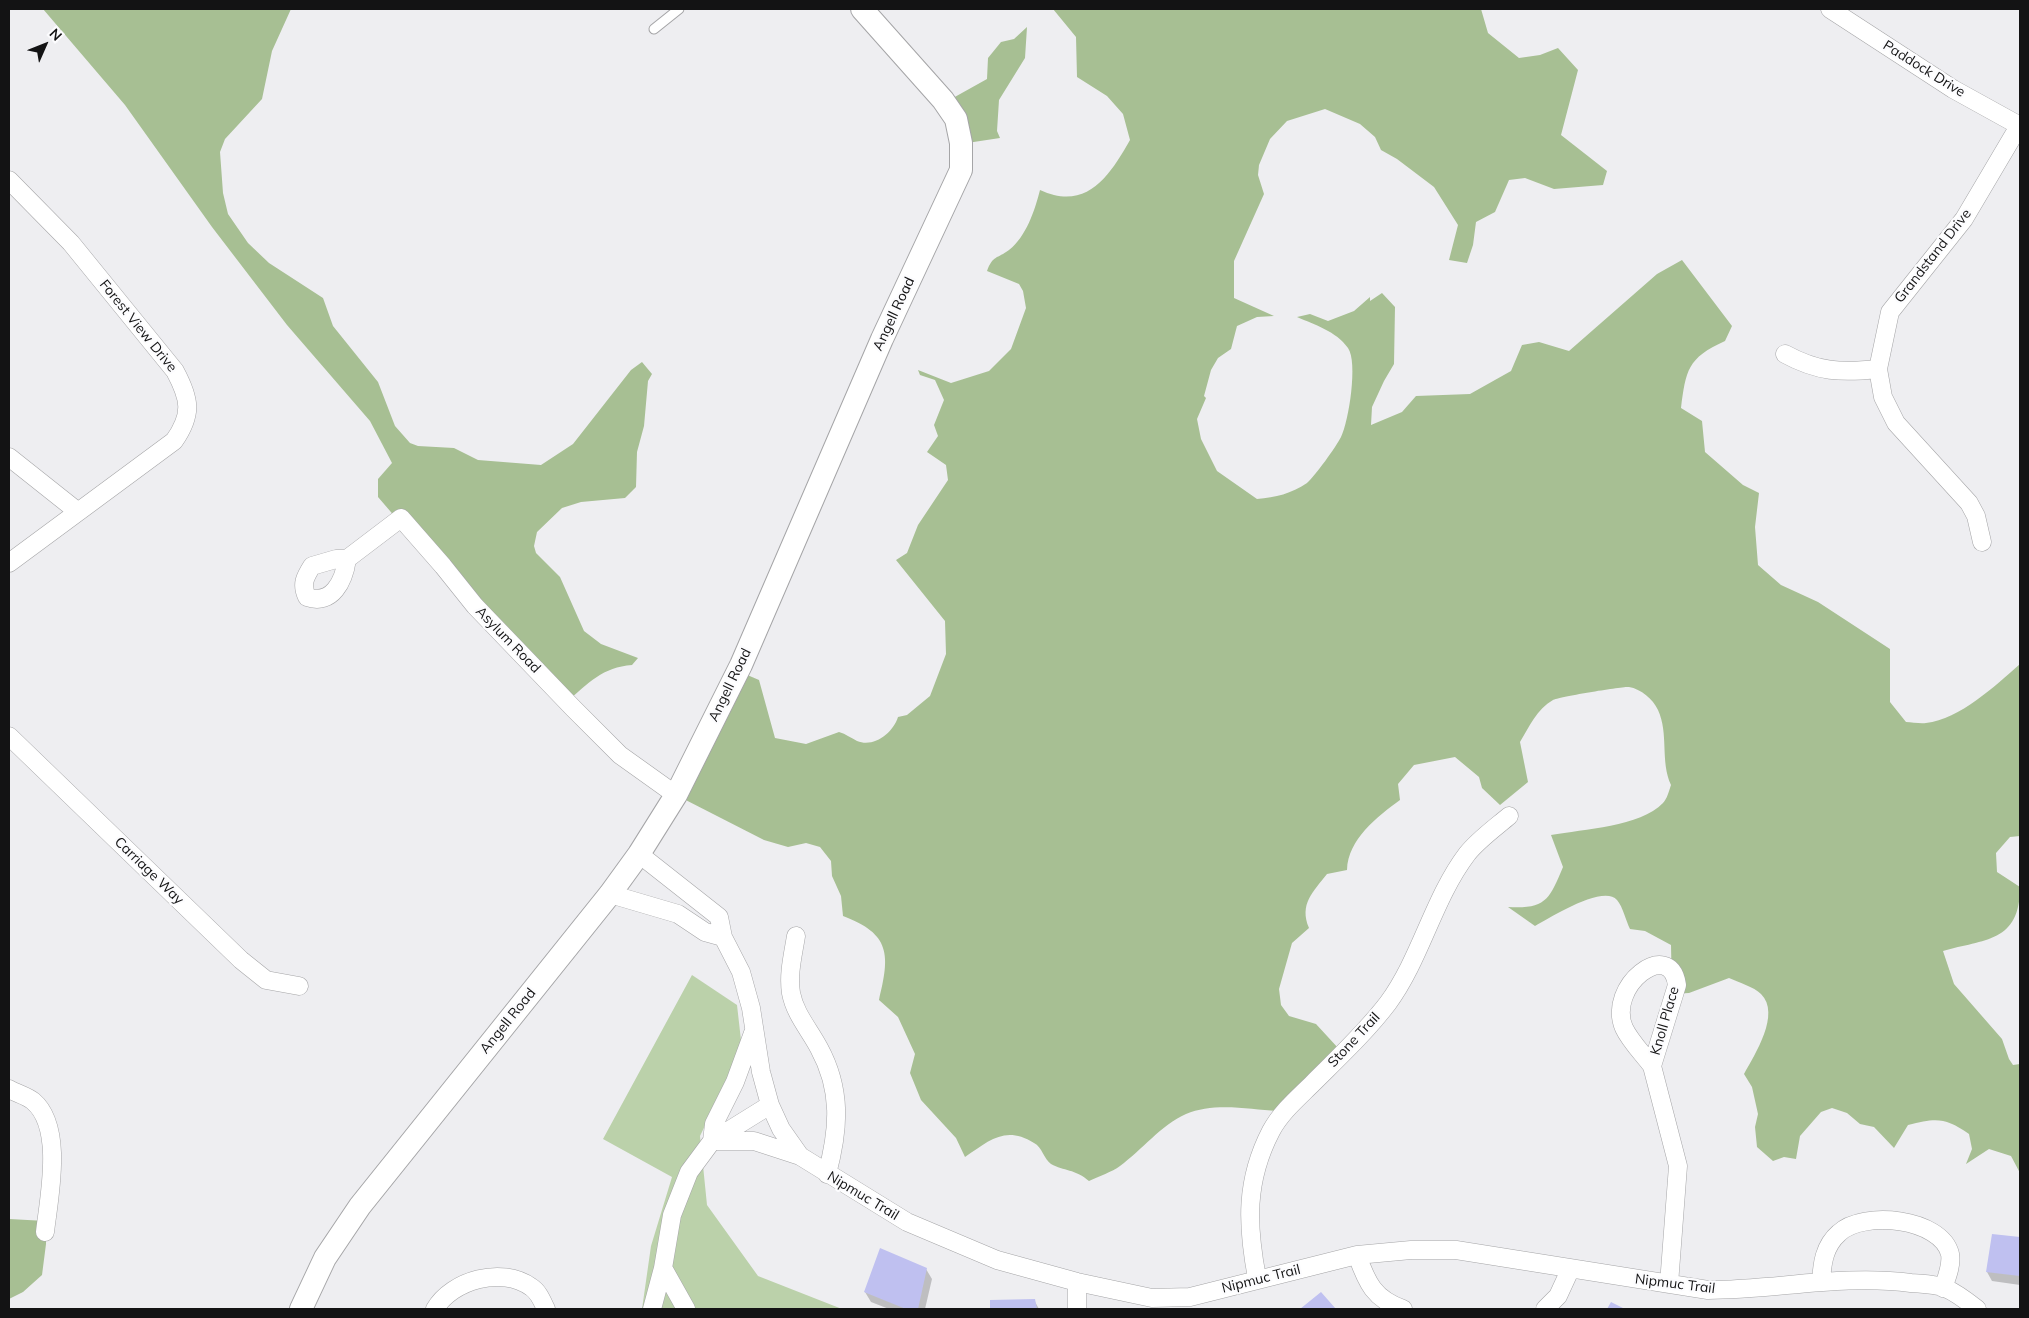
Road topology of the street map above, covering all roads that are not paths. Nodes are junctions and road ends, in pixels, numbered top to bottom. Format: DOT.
graph roads {
  1 [pos="679,9"];
  2 [pos="862,9"];
  3 [pos="1830,9"];
  4 [pos="654,29"];
  5 [pos="2020,126"];
  6 [pos="9,180"];
  7 [pos="1785,354"];
  8 [pos="1878,369"];
  9 [pos="9,457"];
  10 [pos="77,511"];
  11 [pos="1982,542"];
  12 [pos="347,559"];
  13 [pos="9,563"];
  14 [pos="9,736"];
  15 [pos="676,796"];
  16 [pos="1510,816"];
  17 [pos="639,854"];
  18 [pos="610,894"];
  19 [pos="796,936"];
  20 [pos="723,937"];
  21 [pos="299,986"];
  22 [pos="753,1033"];
  23 [pos="1652,1066"];
  24 [pos="9,1089"];
  25 [pos="770,1105"];
  26 [pos="712,1141"];
  27 [pos="800,1156"];
  28 [pos="827,1174"];
  29 [pos="45,1232"];
  30 [pos="1357,1255"];
  31 [pos="663,1268"];
  32 [pos="1570,1270"];
  33 [pos="1257,1278"];
  34 [pos="1077,1282"];
  35 [pos="1821,1282"];
  36 [pos="1669,1284"];
  37 [pos="1943,1288"];
  38 [pos="1189,1303"];
  39 [pos="301,1309"];
  40 [pos="435,1309"];
  41 [pos="546,1309"];
  42 [pos="652,1309"];
  43 [pos="686,1309"];
  44 [pos="1077,1309"];
  45 [pos="1403,1309"];
  46 [pos="1545,1309"];
  47 [pos="1977,1309"];
  1 -- 4 [label="lane"];
  2 -- 15 [label="street, Angell Road"];
  3 -- 5 [label="street, Paddock Drive"];
  5 -- 8 [label="street, Grandstand Drive"];
  6 -- 10 [label="street, Forest View Drive"];
  7 -- 8 [label="street"];
  8 -- 11 [label="street, Grandstand Drive"];
  9 -- 10 [label="street"];
  10 -- 13 [label="street, Forest View Drive"];
  12 -- 15 [label="street, Asylum Road"];
  14 -- 21 [label="street, Carriage Way"];
  15 -- 17 [label="street, Angell Road"];
  16 -- 33 [label="street, Stone Trail"];
  17 -- 18 [label="street, Angell Road"];
  17 -- 20 [label="street, Nipmuc Trail"];
  18 -- 20 [label="street"];
  18 -- 39 [label="street, Angell Road"];
  19 -- 28 [label="street"];
  20 -- 22 [label="street, Nipmuc Trail"];
  22 -- 25 [label="street, Nipmuc Trail"];
  22 -- 26 [label="street"];
  23 -- 23 [label="street, Knoll Place"];
  23 -- 36 [label="street, Knoll Place"];
  24 -- 29 [label="street"];
  25 -- 26 [label="street"];
  25 -- 27 [label="street, Nipmuc Trail"];
  26 -- 27 [label="street"];
  26 -- 31 [label="street"];
  27 -- 28 [label="street, Nipmuc Trail"];
  28 -- 34 [label="street, Nipmuc Trail"];
  30 -- 32 [label="street, Nipmuc Trail"];
  30 -- 33 [label="street, Nipmuc Trail"];
  30 -- 45 [label="street"];
  31 -- 42 [label="street"];
  31 -- 43 [label="street"];
  32 -- 36 [label="street, Nipmuc Trail"];
  32 -- 46 [label="street"];
  33 -- 38 [label="street, Nipmuc Trail"];
  34 -- 38 [label="street, Nipmuc Trail"];
  34 -- 44 [label="street"];
  35 -- 36 [label="street, Nipmuc Trail"];
  35 -- 37 [label="street, Nipmuc Trail"];
  35 -- 37 [label="street"];
  37 -- 47 [label="street, Nipmuc Trail"];
  40 -- 41 [label="street"];
}
